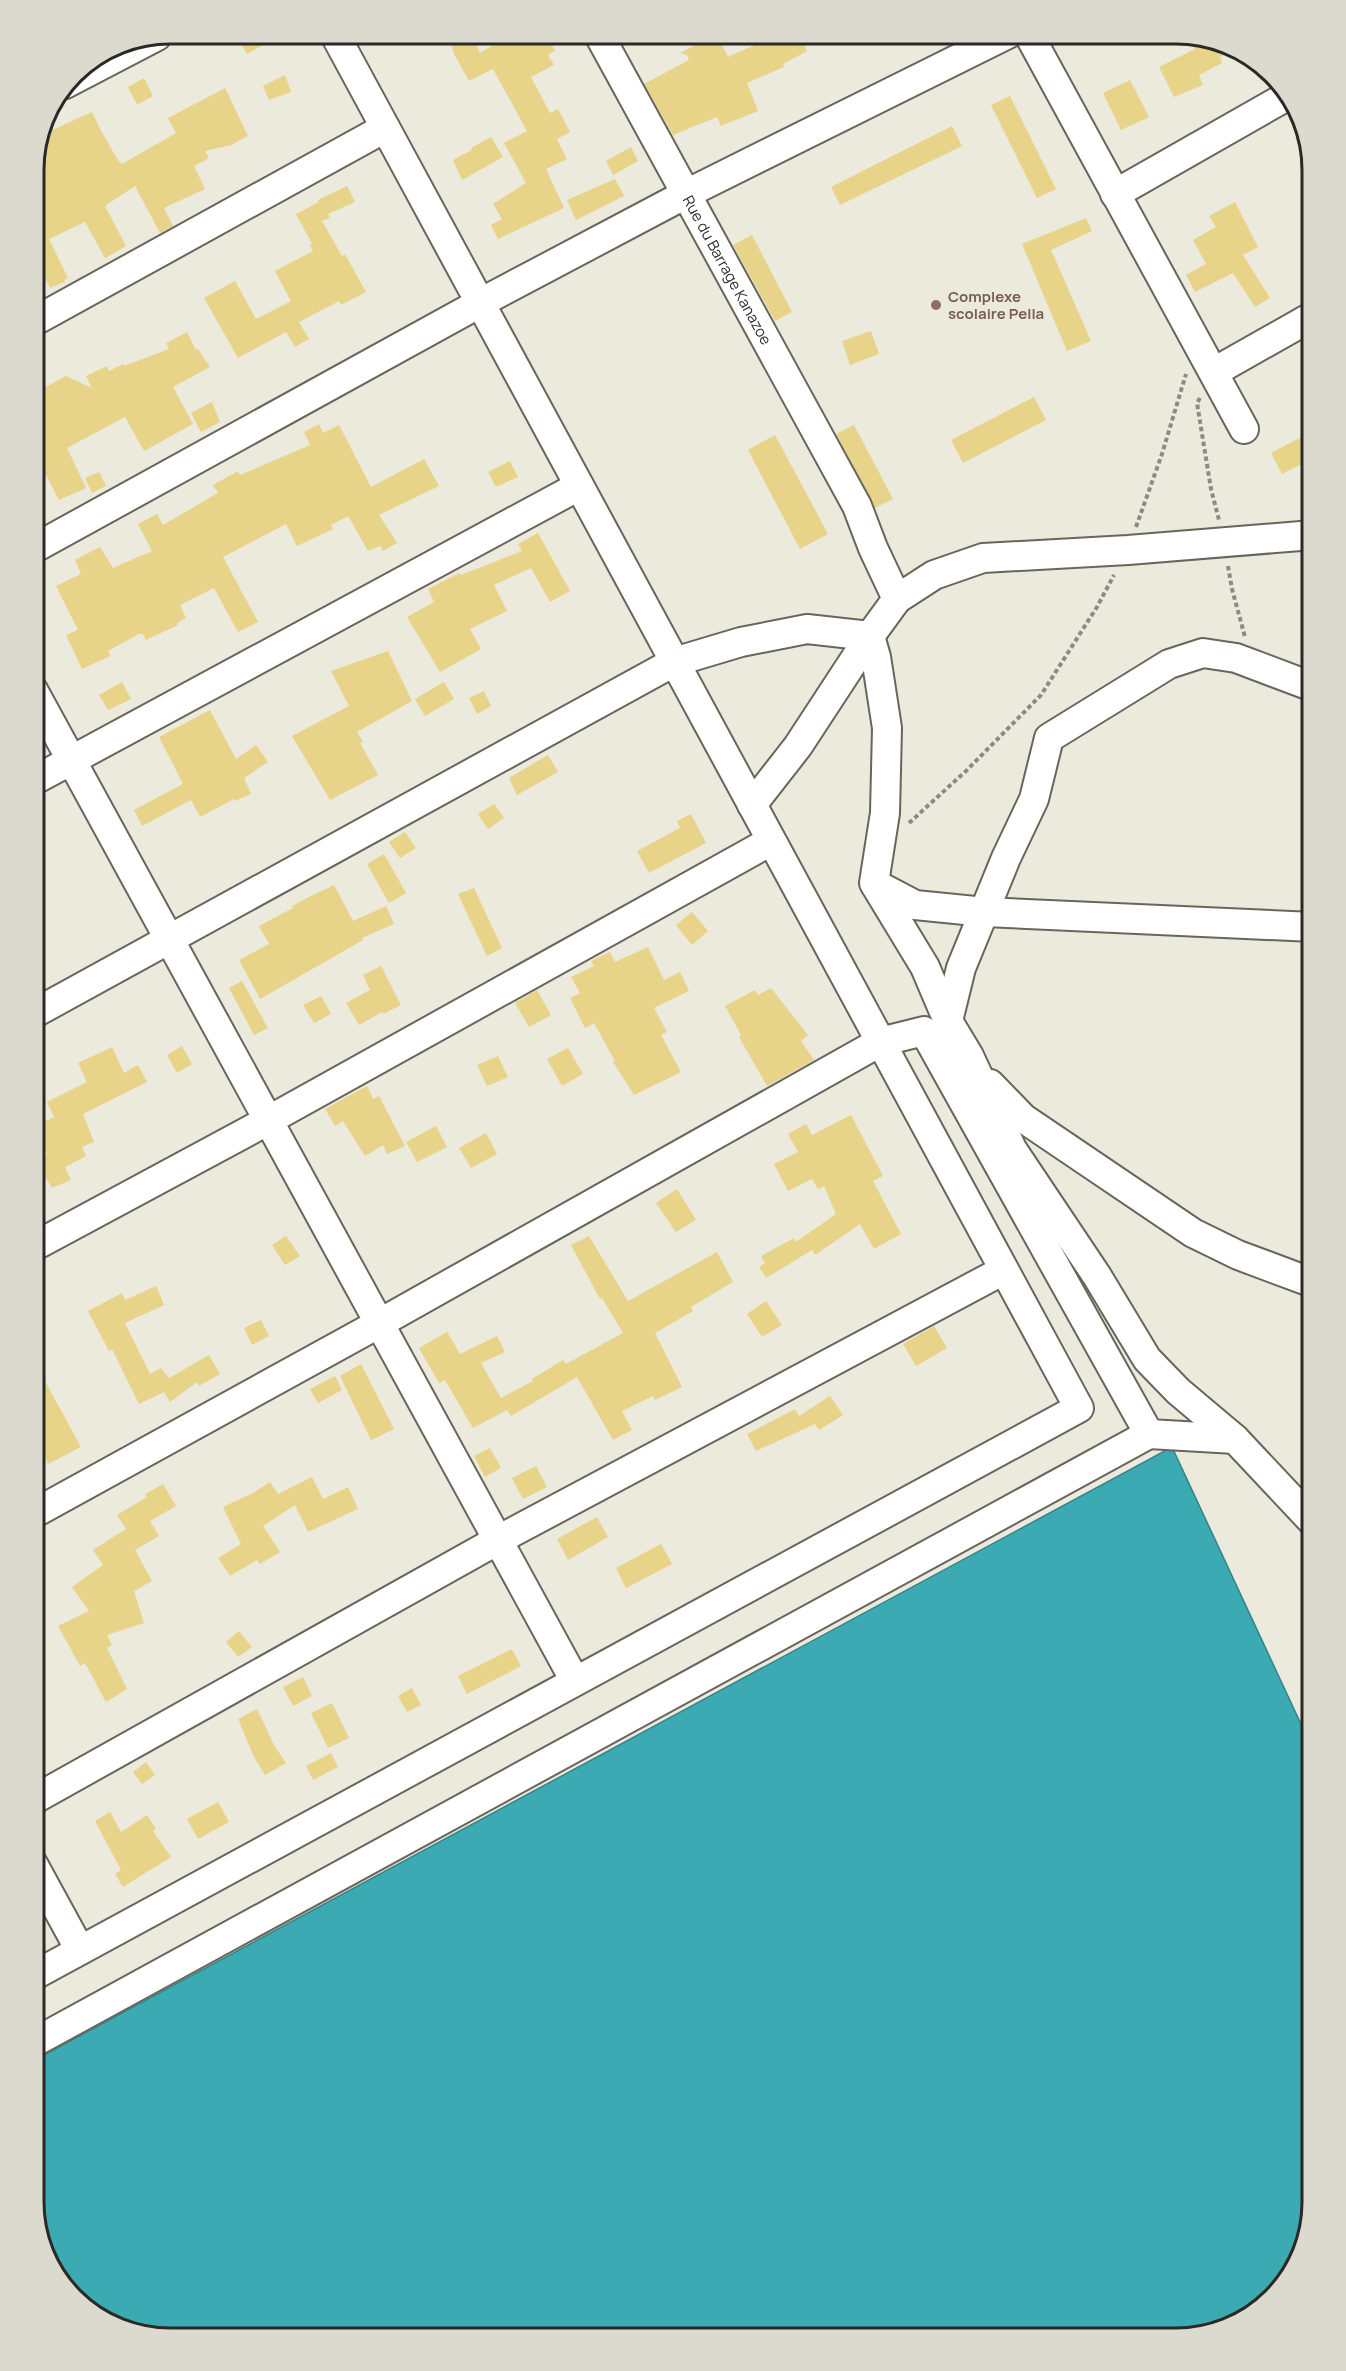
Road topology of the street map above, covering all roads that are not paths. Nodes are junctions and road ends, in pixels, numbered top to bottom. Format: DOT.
graph roads {
  1 [pos="340,44"];
  2 [pos="604,44"];
  3 [pos="988,44"];
  4 [pos="1034,44"];
  5 [pos="131,49"];
  6 [pos="94,69"];
  7 [pos="1281,99"];
  8 [pos="385,128"];
  9 [pos="686,194"];
  10 [pos="1115,194"];
  11 [pos="480,303"];
  12 [pos="44,316"];
  13 [pos="1303,322"];
  14 [pos="1214,372"];
  15 [pos="1244,429"];
  16 [pos="579,486"];
  17 [pos="1303,536"];
  18 [pos="44,543"];
  19 [pos="897,599"];
  20 [pos="870,636"];
  21 [pos="674,662"];
  22 [pos="1303,683"];
  23 [pos="44,710"];
  24 [pos="71,760"];
  25 [pos="44,775"];
  26 [pos="752,805"];
  27 [pos="771,841"];
  28 [pos="873,883"];
  29 [pos="985,912"];
  30 [pos="1303,927"];
  31 [pos="169,939"];
  32 [pos="44,1008"];
  33 [pos="948,1021"];
  34 [pos="880,1042"];
  35 [pos="969,1056"];
  36 [pos="269,1120"];
  37 [pos="44,1240"];
  38 [pos="1004,1270"];
  39 [pos="1303,1279"];
  40 [pos="380,1323"];
  41 [pos="1149,1434"];
  42 [pos="1234,1438"];
  43 [pos="44,1508"];
  44 [pos="1303,1511"];
  45 [pos="498,1540"];
  46 [pos="575,1682"];
  47 [pos="44,1794"];
  48 [pos="44,1884"];
  49 [pos="80,1950"];
  50 [pos="44,1970"];
  51 [pos="44,2037"];
  1 -- 8 [label="street"];
  2 -- 9 [label="street, Rue du Barrage Kanazoe"];
  3 -- 9 [label="street"];
  4 -- 10 [label="street"];
  5 -- 6 [label="street"];
  7 -- 10 [label="street"];
  8 -- 11 [label="street"];
  8 -- 12 [label="street"];
  9 -- 11 [label="street"];
  9 -- 19 [label="street, Rue du Barrage Kanazoe"];
  10 -- 14 [label="street"];
  11 -- 16 [label="street"];
  11 -- 18 [label="street"];
  13 -- 14 [label="street"];
  14 -- 15 [label="street"];
  16 -- 21 [label="street"];
  16 -- 24 [label="street"];
  17 -- 19 [label="street"];
  19 -- 20 [label="street"];
  20 -- 21 [label="street"];
  20 -- 26 [label="street"];
  20 -- 28 [label="street"];
  21 -- 26 [label="street"];
  21 -- 31 [label="street"];
  22 -- 29 [label="street"];
  23 -- 24 [label="street"];
  24 -- 25 [label="street"];
  24 -- 31 [label="street"];
  26 -- 27 [label="street"];
  27 -- 34 [label="street"];
  27 -- 36 [label="street"];
  28 -- 29 [label="street"];
  28 -- 33 [label="street"];
  29 -- 30 [label="street"];
  29 -- 33 [label="street"];
  31 -- 32 [label="street"];
  31 -- 36 [label="street"];
  33 -- 35 [label="street"];
  34 -- 38 [label="street"];
  34 -- 40 [label="street"];
  34 -- 41 [label="street"];
  35 -- 39 [label="street"];
  35 -- 42 [label="street"];
  36 -- 37 [label="street"];
  36 -- 40 [label="street"];
  38 -- 45 [label="street"];
  38 -- 46 [label="street"];
  40 -- 43 [label="street"];
  40 -- 45 [label="street"];
  41 -- 42 [label="street"];
  41 -- 51 [label="street"];
  42 -- 44 [label="street"];
  45 -- 46 [label="street"];
  45 -- 47 [label="street"];
  46 -- 49 [label="street"];
  48 -- 49 [label="street"];
  49 -- 50 [label="street"];
}
